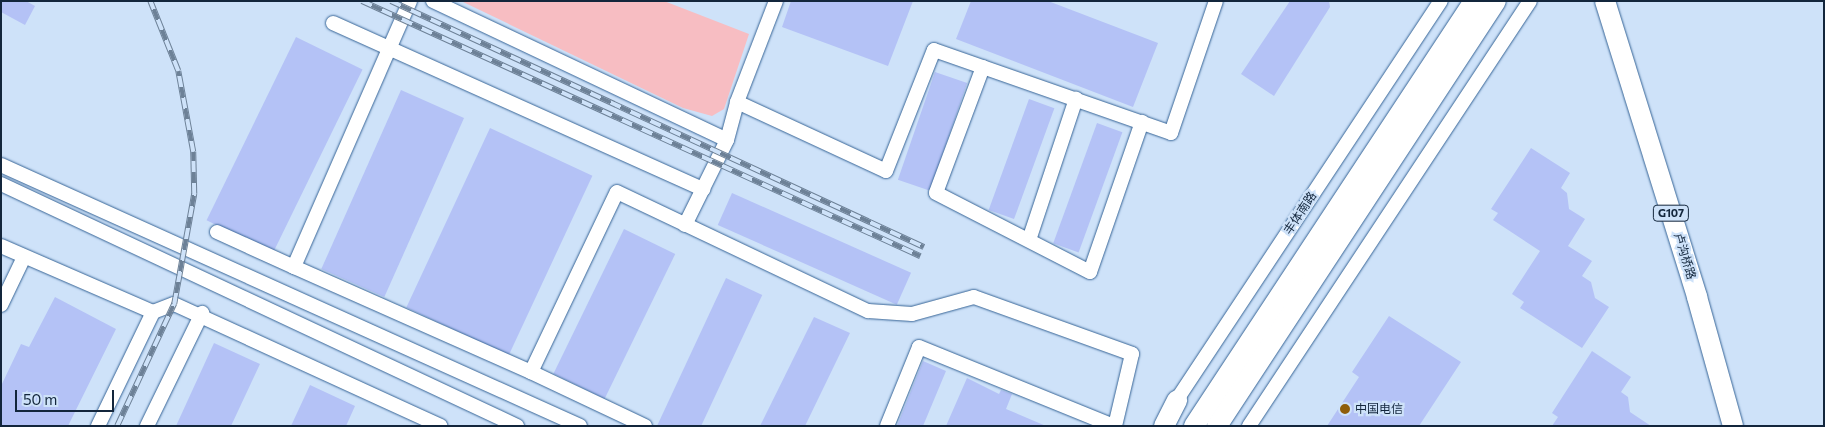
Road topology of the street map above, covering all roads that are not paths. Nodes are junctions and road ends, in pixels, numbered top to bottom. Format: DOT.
graph roads {
  1 [pos="410,1"];
  2 [pos="433,1"];
  3 [pos="776,1"];
  4 [pos="1216,1"];
  5 [pos="1441,1"];
  6 [pos="1474,1"];
  7 [pos="1496,1"];
  8 [pos="1530,1"];
  9 [pos="1605,1"];
  10 [pos="333,22"];
  11 [pos="391,48"];
  12 [pos="983,67"];
  13 [pos="1076,99"];
  14 [pos="737,102"];
  15 [pos="1142,122"];
  16 [pos="727,140"];
  17 [pos="1,165"];
  18 [pos="1,184"];
  19 [pos="703,189"];
  20 [pos="686,224"];
  21 [pos="217,232"];
  22 [pos="1029,240"];
  23 [pos="1,246"];
  24 [pos="24,257"];
  25 [pos="294,267"];
  26 [pos="1,304"];
  27 [pos="153,312"];
  28 [pos="202,313"];
  29 [pos="531,372"];
  30 [pos="1177,400"];
  31 [pos="98,426"];
  32 [pos="147,426"];
  33 [pos="440,426"];
  34 [pos="517,426"];
  35 [pos="580,426"];
  36 [pos="644,426"];
  37 [pos="887,426"];
  38 [pos="1115,426"];
  39 [pos="1160,426"];
  40 [pos="1164,426"];
  41 [pos="1194,426"];
  42 [pos="1217,426"];
  43 [pos="1250,426"];
  44 [pos="1733,426"];
  1 -- 11 [label="street"];
  2 -- 16 [label="street"];
  3 -- 14 [label="street"];
  4 -- 15 [label="street"];
  5 -- 30 [label="street, 丰体南路"];
  6 -- 41 [label="highway"];
  7 -- 42 [label="highway"];
  8 -- 43 [label="street"];
  9 -- 44 [label="highway, 卢沟桥路 / G107"];
  10 -- 11 [label="street"];
  11 -- 19 [label="street"];
  11 -- 25 [label="street"];
  12 -- 13 [label="street"];
  12 -- 14 [label="street"];
  12 -- 22 [label="street"];
  13 -- 15 [label="street"];
  13 -- 22 [label="street"];
  14 -- 16 [label="street"];
  15 -- 22 [label="street"];
  16 -- 19 [label="street"];
  17 -- 35 [label="street"];
  18 -- 34 [label="street"];
  19 -- 20 [label="street"];
  20 -- 29 [label="street"];
  20 -- 38 [label="street"];
  21 -- 25 [label="street"];
  23 -- 24 [label="street"];
  24 -- 26 [label="street"];
  24 -- 27 [label="street"];
  25 -- 29 [label="street"];
  27 -- 28 [label="street"];
  27 -- 31 [label="street"];
  28 -- 32 [label="street"];
  28 -- 33 [label="street"];
  29 -- 36 [label="street"];
  30 -- 39 [label="street, 丰体南路"];
  30 -- 40 [label="highway"];
  37 -- 38 [label="street"];
}
